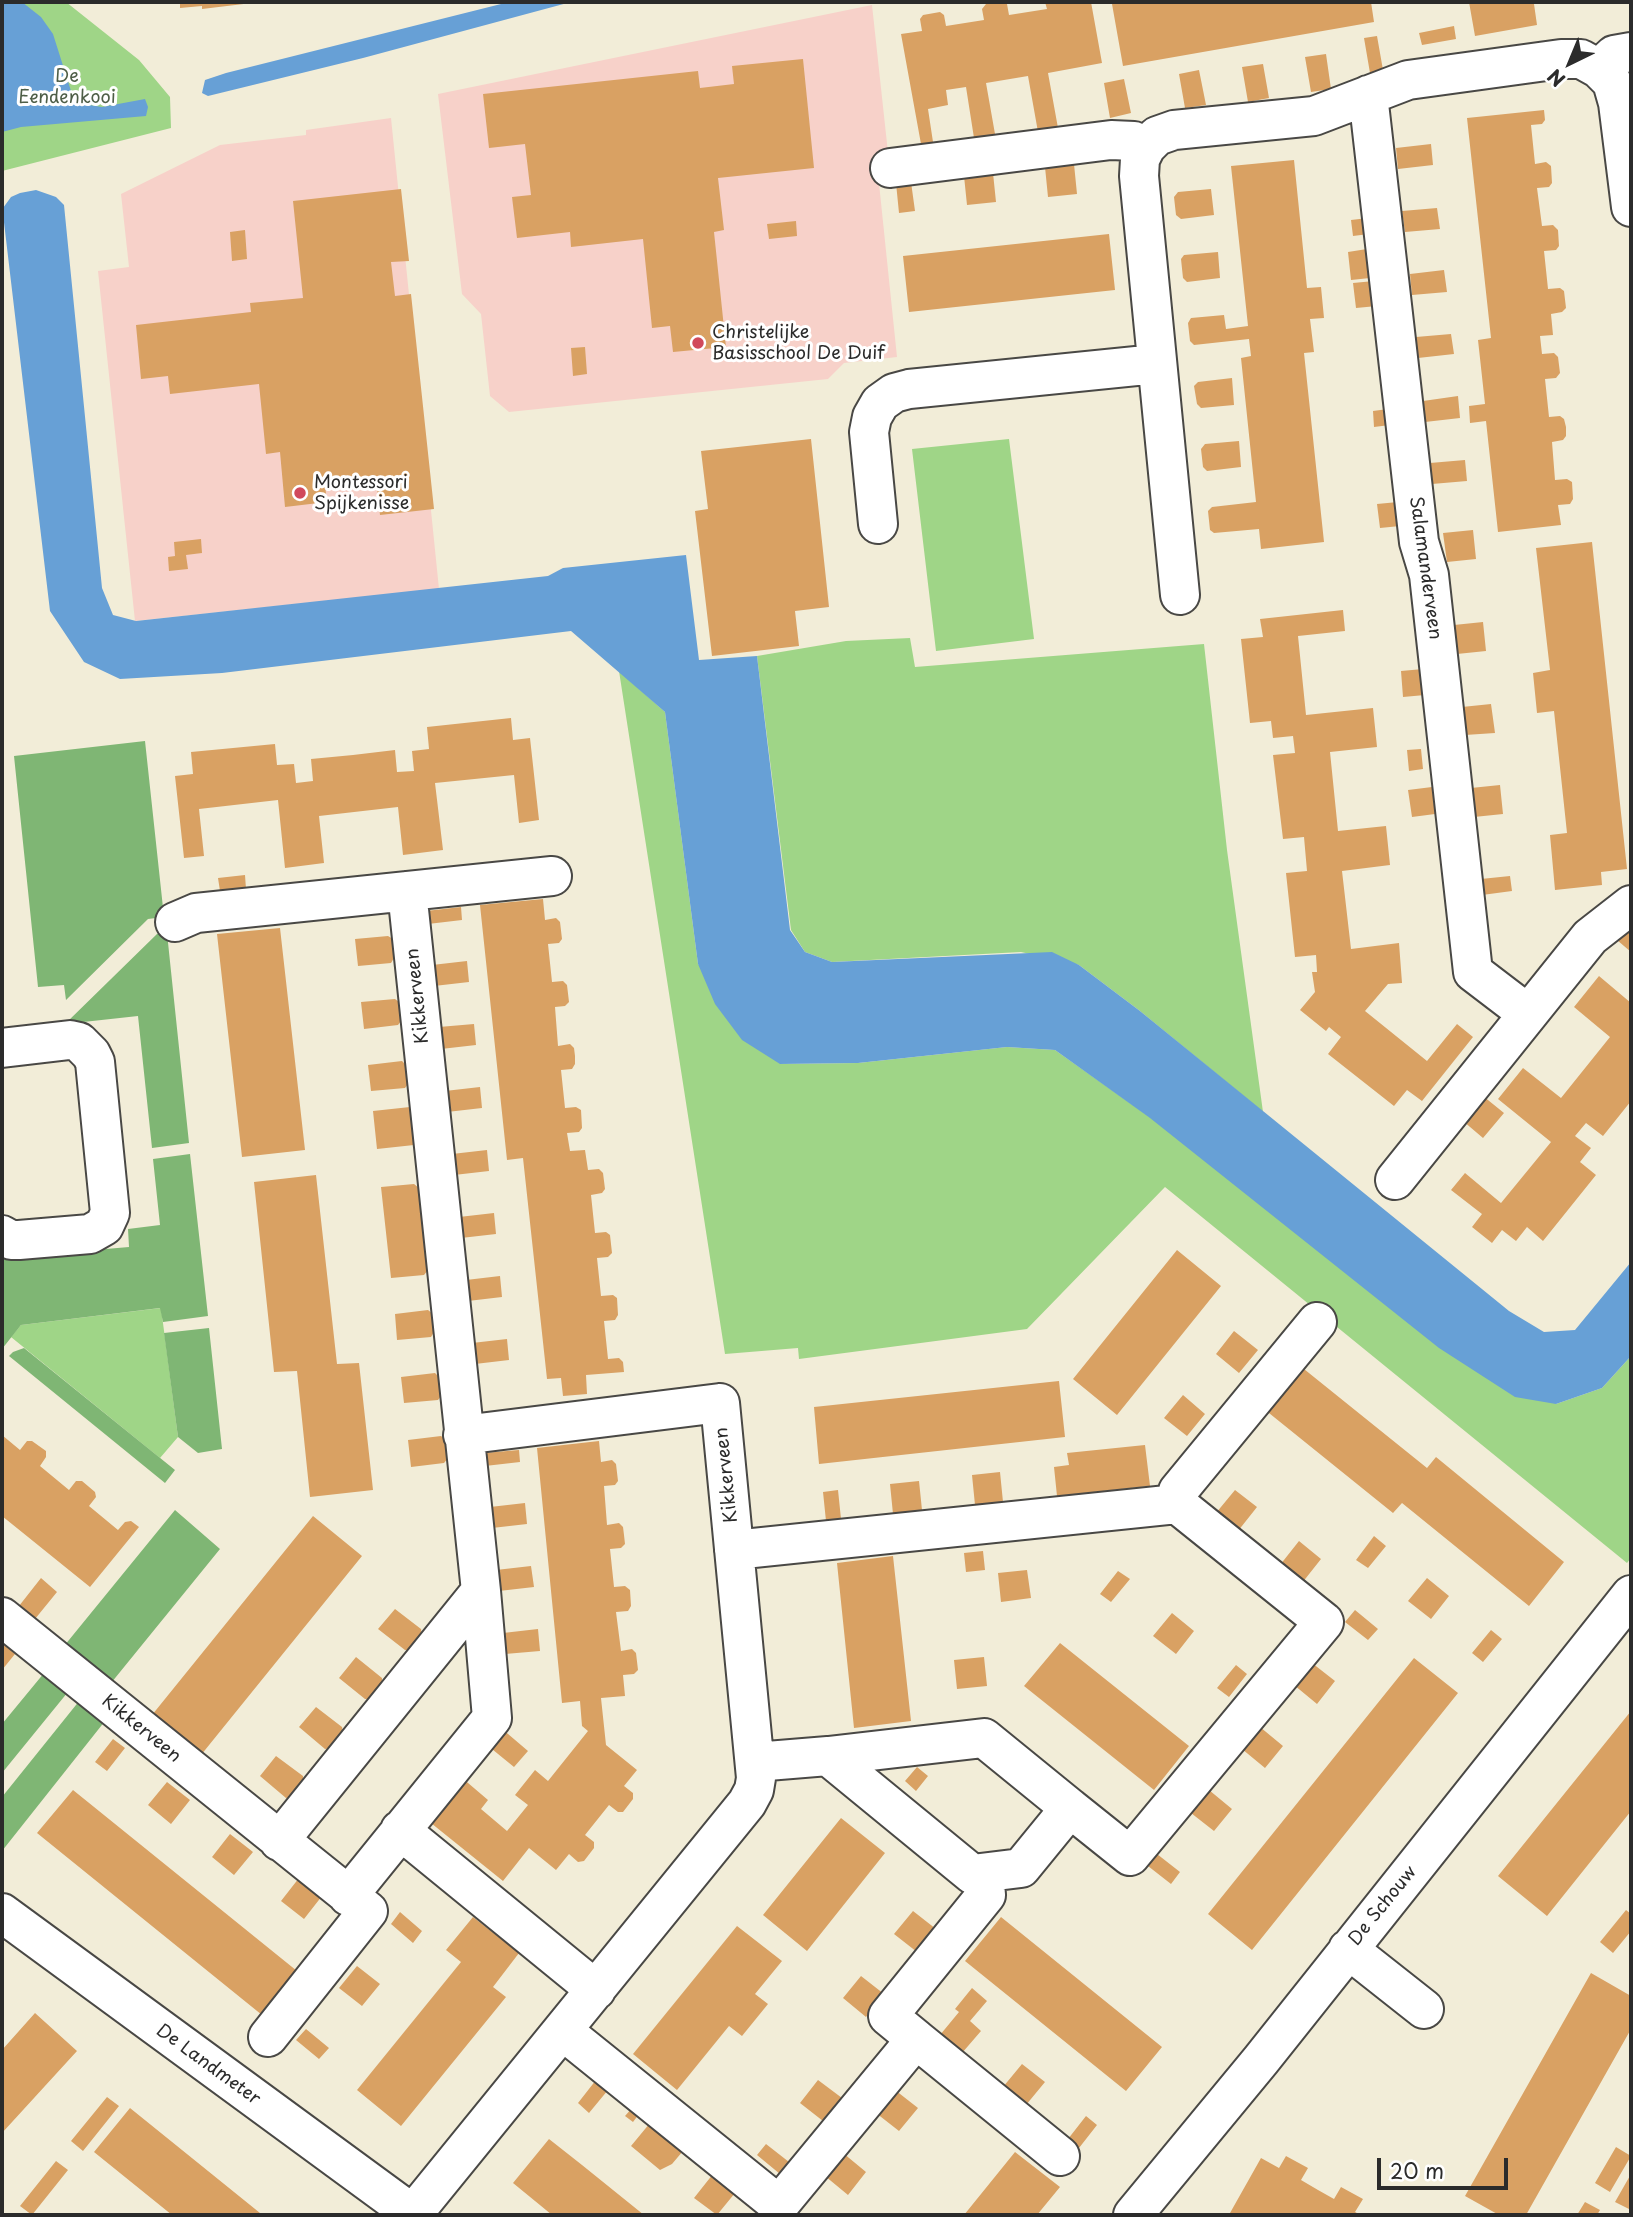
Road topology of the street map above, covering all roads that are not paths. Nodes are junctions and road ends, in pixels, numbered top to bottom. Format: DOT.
graph roads {
  1 [pos="1615,60"];
  2 [pos="1368,95"];
  3 [pos="1146,147"];
  4 [pos="890,168"];
  5 [pos="1631,207"];
  6 [pos="1156,364"];
  7 [pos="878,524"];
  8 [pos="1180,595"];
  9 [pos="552,876"];
  10 [pos="407,891"];
  11 [pos="1631,905"];
  12 [pos="174,922"];
  13 [pos="1528,1014"];
  14 [pos="2,1048"];
  15 [pos="1395,1180"];
  16 [pos="2,1235"];
  17 [pos="1317,1322"];
  18 [pos="463,1435"];
  19 [pos="1177,1504"];
  20 [pos="734,1550"];
  21 [pos="481,1591"];
  22 [pos="1631,1595"];
  23 [pos="2,1617"];
  24 [pos="828,1756"];
  25 [pos="755,1762"];
  26 [pos="1070,1808"];
  27 [pos="400,1830"];
  28 [pos="279,1841"];
  29 [pos="984,1873"];
  30 [pos="348,1896"];
  31 [pos="2,1913"];
  32 [pos="1348,1949"];
  33 [pos="596,1990"];
  34 [pos="1424,2009"];
  35 [pos="563,2031"];
  36 [pos="268,2037"];
  37 [pos="916,2039"];
  38 [pos="1060,2155"];
  39 [pos="786,2210"];
  40 [pos="413,2215"];
  41 [pos="1133,2215"];
  1 -- 2 [label="street"];
  1 -- 5 [label="street"];
  2 -- 3 [label="street"];
  2 -- 13 [label="street, Salamanderveen"];
  3 -- 4 [label="street"];
  3 -- 6 [label="street"];
  6 -- 7 [label="street"];
  6 -- 8 [label="street"];
  9 -- 10 [label="street"];
  10 -- 12 [label="street"];
  10 -- 18 [label="street, Kikkerveen"];
  11 -- 13 [label="street"];
  13 -- 15 [label="street"];
  14 -- 16 [label="street"];
  17 -- 19 [label="street"];
  18 -- 20 [label="street, Kikkerveen"];
  18 -- 21 [label="street, Kikkerveen"];
  19 -- 20 [label="street"];
  19 -- 26 [label="street"];
  20 -- 25 [label="street, Kikkerveen"];
  21 -- 27 [label="street, Kikkerveen"];
  21 -- 28 [label="street"];
  22 -- 32 [label="street, De Schouw"];
  23 -- 28 [label="street, Kikkerveen"];
  24 -- 25 [label="street"];
  24 -- 26 [label="street"];
  24 -- 29 [label="street"];
  25 -- 33 [label="street, Kikkerveen"];
  26 -- 29 [label="street"];
  27 -- 30 [label="street, Kikkerveen"];
  27 -- 33 [label="street"];
  28 -- 30 [label="street, Kikkerveen"];
  29 -- 37 [label="street"];
  30 -- 36 [label="street, Kikkerveen"];
  31 -- 40 [label="street, De Landmeter"];
  32 -- 34 [label="street"];
  32 -- 41 [label="street, De Schouw"];
  33 -- 35 [label="street, Kikkerveen"];
  35 -- 39 [label="street"];
  35 -- 40 [label="street, Kikkerveen"];
  37 -- 38 [label="street"];
  37 -- 39 [label="street"];
}
